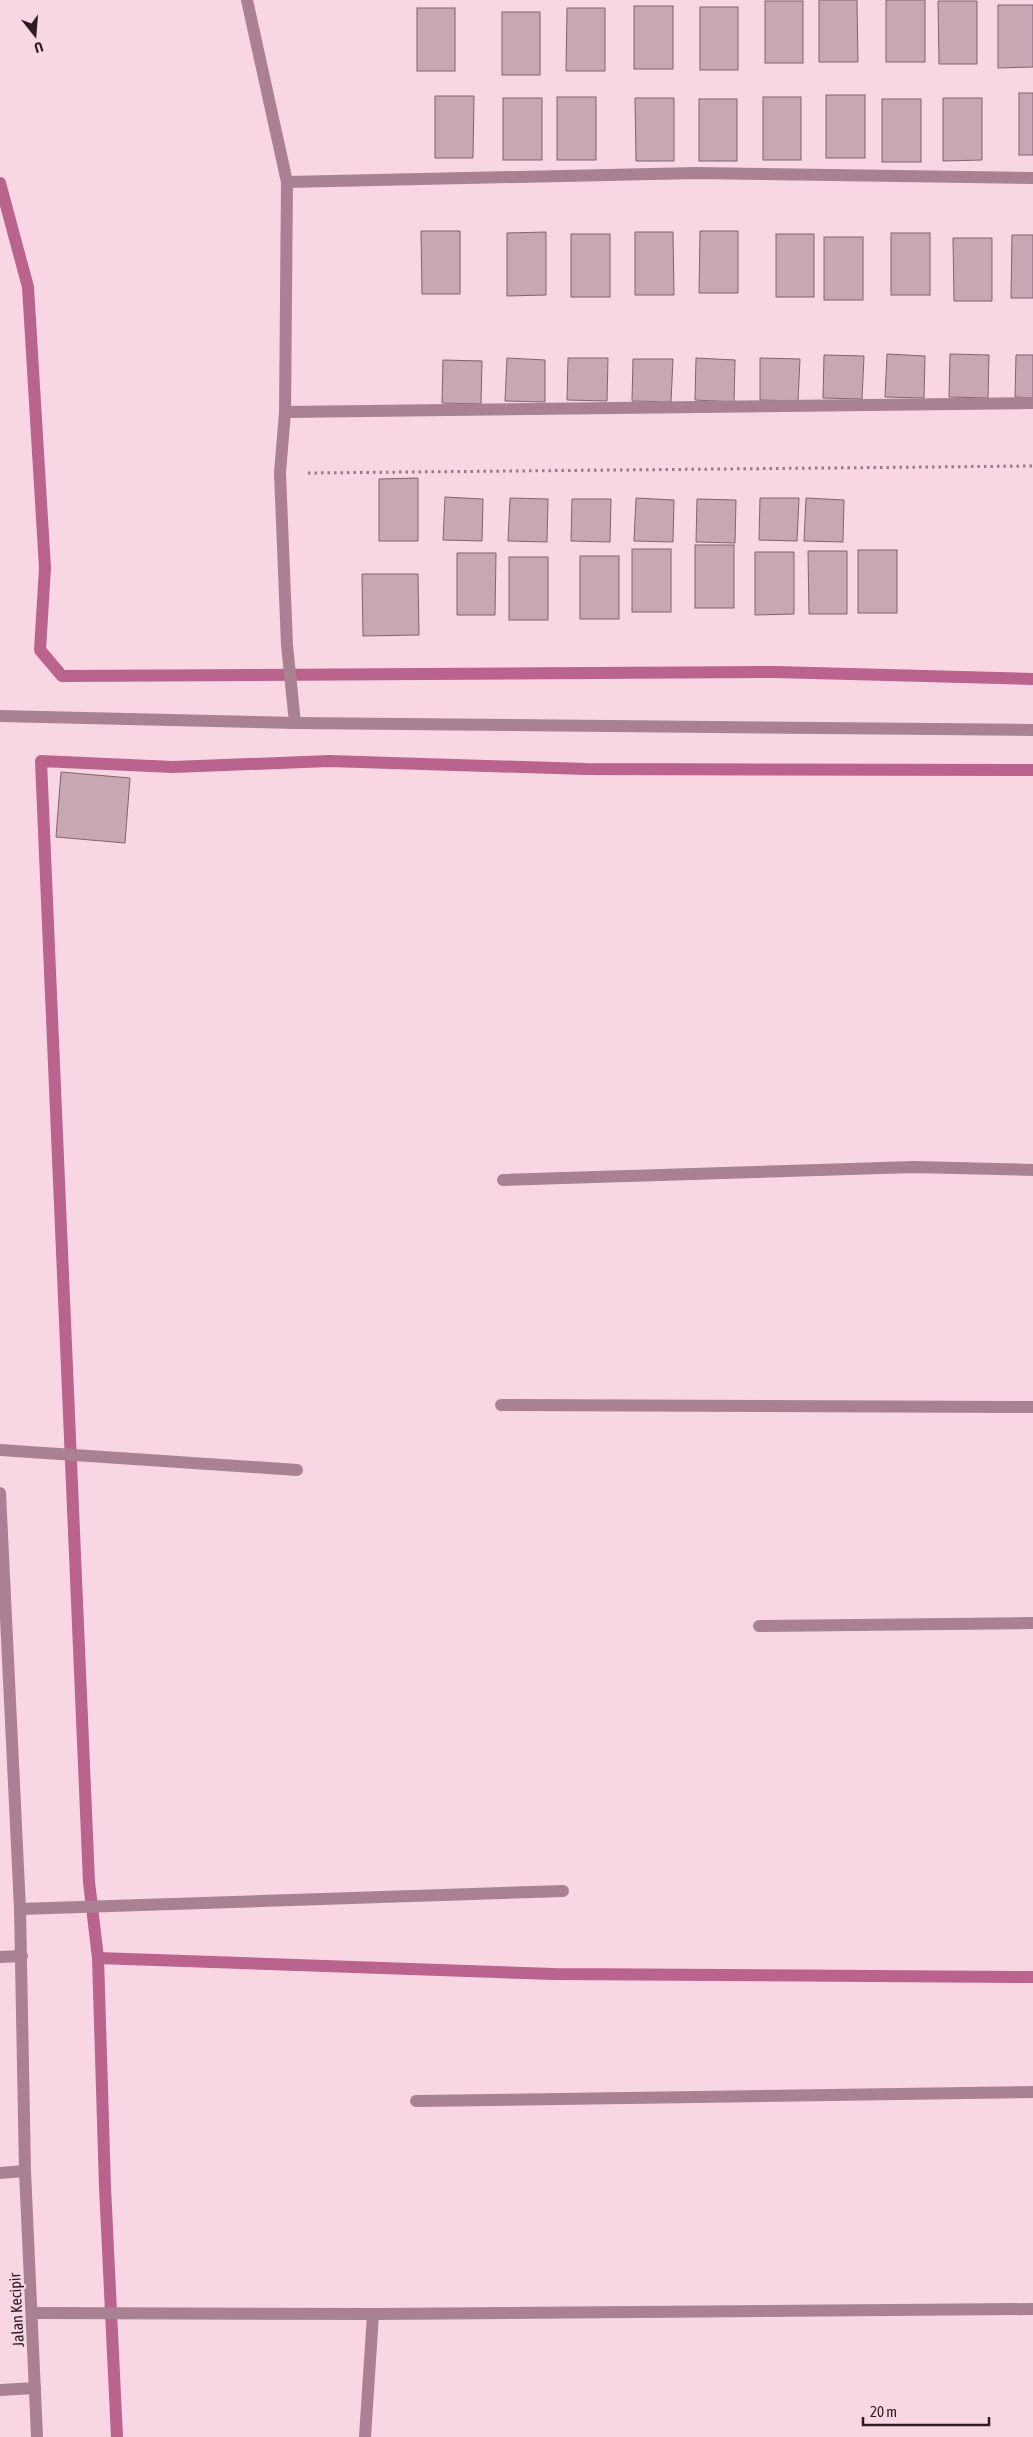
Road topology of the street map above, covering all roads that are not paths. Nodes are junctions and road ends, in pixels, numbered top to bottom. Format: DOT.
graph roads {
  1 [pos="247,0"];
  2 [pos="1033,178"];
  3 [pos="287,182"];
  4 [pos="1033,403"];
  5 [pos="285,412"];
  6 [pos="0,716"];
  7 [pos="294,723"];
  8 [pos="1033,730"];
  9 [pos="1033,1170"];
  10 [pos="503,1180"];
  11 [pos="501,1405"];
  12 [pos="1033,1407"];
  13 [pos="0,1450"];
  14 [pos="297,1470"];
  15 [pos="0,1493"];
  16 [pos="1033,1623"];
  17 [pos="759,1626"];
  18 [pos="563,1891"];
  19 [pos="20,1909"];
  20 [pos="22,1956"];
  21 [pos="0,1957"];
  22 [pos="1033,2092"];
  23 [pos="416,2101"];
  24 [pos="25,2171"];
  25 [pos="0,2172"];
  26 [pos="1033,2309"];
  27 [pos="33,2313"];
  28 [pos="373,2314"];
  29 [pos="35,2388"];
  30 [pos="0,2390"];
  31 [pos="37,2437"];
  32 [pos="365,2437"];
  1 -- 3 [label="street"];
  2 -- 3 [label="street"];
  3 -- 5 [label="street"];
  4 -- 5 [label="street"];
  5 -- 7 [label="street"];
  6 -- 7 [label="street"];
  7 -- 8 [label="street"];
  9 -- 10 [label="street"];
  11 -- 12 [label="street"];
  13 -- 14 [label="street"];
  15 -- 19 [label="street, Jalan Kecipir"];
  16 -- 17 [label="street"];
  18 -- 19 [label="street"];
  19 -- 20 [label="street, Jalan Kecipir"];
  20 -- 21 [label="street"];
  20 -- 24 [label="street, Jalan Kecipir"];
  22 -- 23 [label="street"];
  24 -- 25 [label="street"];
  24 -- 27 [label="street, Jalan Kecipir"];
  26 -- 28 [label="street"];
  27 -- 28 [label="street"];
  27 -- 29 [label="street, Jalan Kecipir"];
  28 -- 32 [label="street"];
  29 -- 30 [label="street"];
  29 -- 31 [label="street, Jalan Kecipir"];
}
